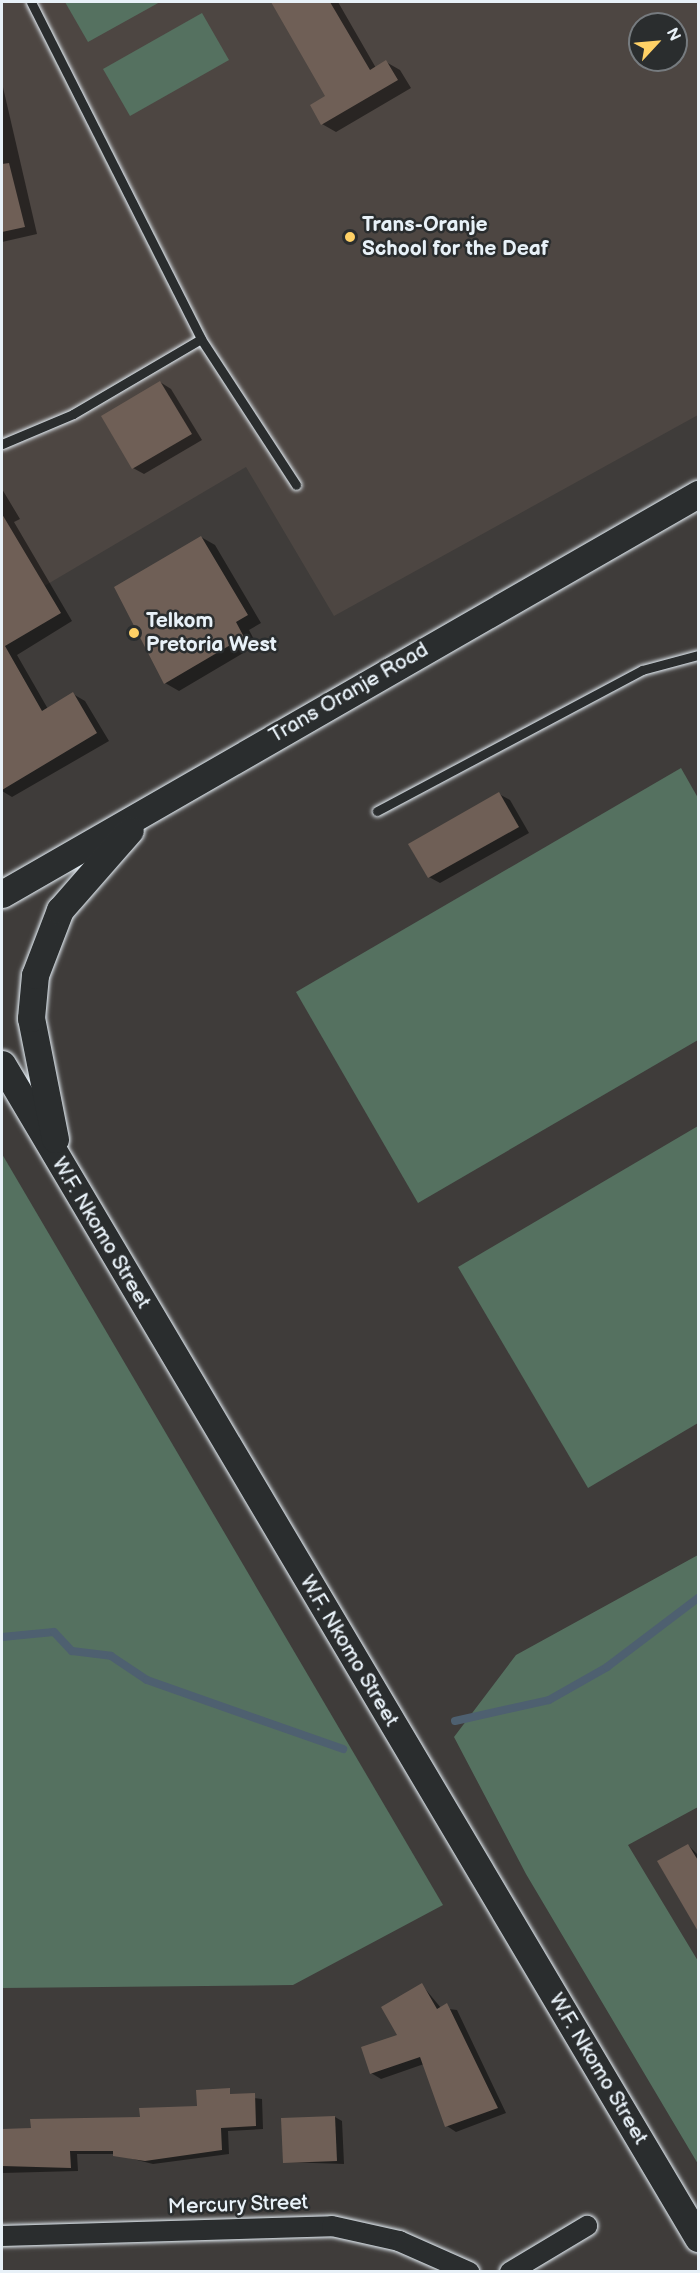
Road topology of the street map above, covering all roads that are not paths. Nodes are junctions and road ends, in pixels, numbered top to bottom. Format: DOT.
graph roads {
  1 [pos="31,2"];
  2 [pos="201,339"];
  3 [pos="2,444"];
  4 [pos="296,485"];
  5 [pos="699,494"];
  6 [pos="699,655"];
  7 [pos="152,808"];
  8 [pos="377,811"];
  9 [pos="2,894"];
  10 [pos="2,1064"];
  11 [pos="61,1166"];
  12 [pos="587,2226"];
  13 [pos="2,2236"];
  14 [pos="699,2238"];
  15 [pos="469,2271"];
  16 [pos="510,2271"];
  1 -- 2 [label="lane"];
  2 -- 3 [label="lane"];
  2 -- 4 [label="lane"];
  5 -- 7 [label="main road, Trans Oranje Road"];
  6 -- 8 [label="lane"];
  7 -- 9 [label="main road, Trans Oranje Road"];
  7 -- 11 [label="main road"];
  10 -- 11 [label="main road, W.F. Nkomo Street"];
  11 -- 14 [label="main road, W.F. Nkomo Street"];
  12 -- 16 [label="street"];
  13 -- 15 [label="street, Mercury Street"];
}
